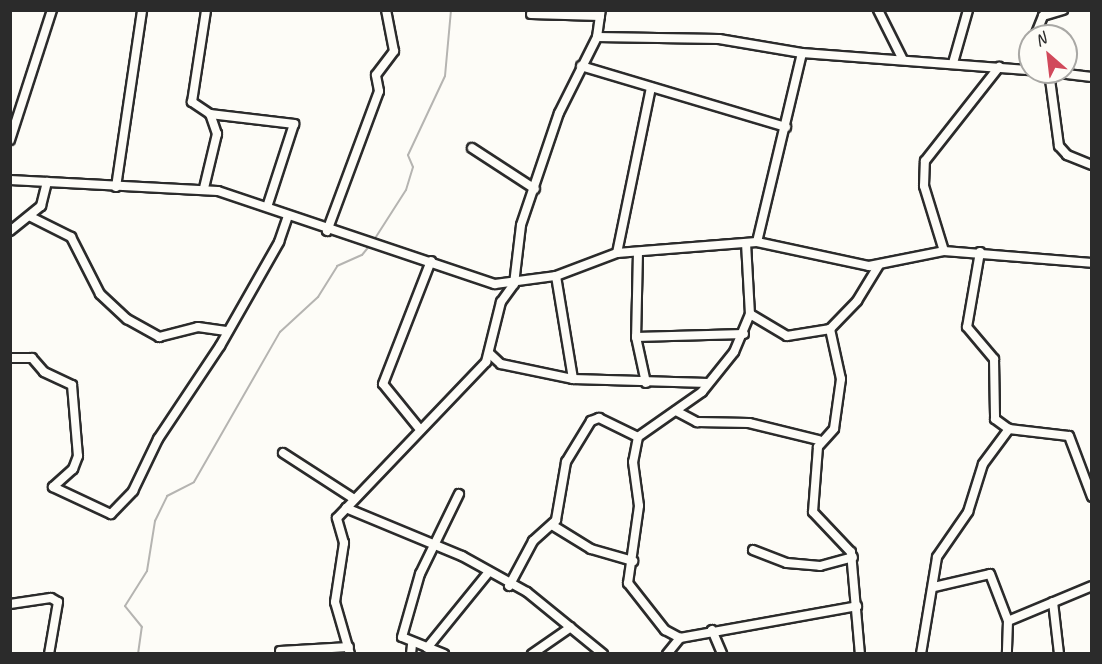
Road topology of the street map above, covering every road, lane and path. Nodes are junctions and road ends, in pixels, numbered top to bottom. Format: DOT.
graph roads {
  1 [pos="52,10"];
  2 [pos="142,10"];
  3 [pos="206,10"];
  4 [pos="386,10"];
  5 [pos="878,10"];
  6 [pos="968,10"];
  7 [pos="1064,10"];
  8 [pos="601,13"];
  9 [pos="531,14"];
  10 [pos="1040,24"];
  11 [pos="597,37"];
  12 [pos="802,53"];
  13 [pos="902,58"];
  14 [pos="953,63"];
  15 [pos="581,66"];
  16 [pos="999,67"];
  17 [pos="1018,69"];
  18 [pos="1051,84"];
  19 [pos="651,87"];
  20 [pos="210,114"];
  21 [pos="786,127"];
  22 [pos="10,140"];
  23 [pos="472,148"];
  24 [pos="1092,165"];
  25 [pos="10,180"];
  26 [pos="47,182"];
  27 [pos="116,187"];
  28 [pos="204,188"];
  29 [pos="535,189"];
  30 [pos="267,207"];
  31 [pos="288,216"];
  32 [pos="31,218"];
  33 [pos="10,231"];
  34 [pos="327,231"];
  35 [pos="757,242"];
  36 [pos="746,243"];
  37 [pos="944,251"];
  38 [pos="638,252"];
  39 [pos="980,252"];
  40 [pos="617,253"];
  41 [pos="431,261"];
  42 [pos="1092,263"];
  43 [pos="879,266"];
  44 [pos="556,276"];
  45 [pos="514,284"];
  46 [pos="750,314"];
  47 [pos="830,329"];
  48 [pos="228,331"];
  49 [pos="744,334"];
  50 [pos="636,337"];
  51 [pos="489,353"];
  52 [pos="10,358"];
  53 [pos="573,379"];
  54 [pos="645,383"];
  55 [pos="708,383"];
  56 [pos="676,411"];
  57 [pos="418,427"];
  58 [pos="1009,429"];
  59 [pos="638,437"];
  60 [pos="819,440"];
  61 [pos="283,453"];
  62 [pos="459,494"];
  63 [pos="1092,497"];
  64 [pos="354,499"];
  65 [pos="346,508"];
  66 [pos="552,525"];
  67 [pos="435,542"];
  68 [pos="753,550"];
  69 [pos="853,558"];
  70 [pos="633,561"];
  71 [pos="488,573"];
  72 [pos="509,586"];
  73 [pos="1092,586"];
  74 [pos="934,587"];
  75 [pos="1053,602"];
  76 [pos="10,604"];
  77 [pos="857,606"];
  78 [pos="1008,621"];
  79 [pos="570,627"];
  80 [pos="712,630"];
  81 [pos="680,638"];
  82 [pos="412,645"];
  83 [pos="427,648"];
  84 [pos="349,650"];
  85 [pos="280,651"];
  86 [pos="49,654"];
  87 [pos="411,654"];
  88 [pos="444,654"];
  89 [pos="532,654"];
  90 [pos="603,654"];
  91 [pos="667,654"];
  92 [pos="722,654"];
  93 [pos="860,654"];
  94 [pos="921,654"];
  95 [pos="1006,654"];
  96 [pos="1059,654"];
  1 -- 22 [label="street"];
  2 -- 27 [label="street"];
  3 -- 20 [label="street"];
  4 -- 34 [label="street"];
  5 -- 13 [label="street"];
  6 -- 14 [label="street"];
  7 -- 10 [label="street"];
  8 -- 9 [label="street"];
  8 -- 11 [label="street"];
  11 -- 12 [label="street"];
  11 -- 15 [label="street"];
  12 -- 13 [label="street"];
  12 -- 21 [label="street"];
  13 -- 14 [label="street"];
  14 -- 16 [label="street"];
  15 -- 19 [label="street"];
  15 -- 29 [label="street"];
  16 -- 17 [label="street"];
  16 -- 37 [label="street"];
  18 -- 24 [label="street"];
  19 -- 21 [label="street"];
  19 -- 40 [label="street"];
  20 -- 28 [label="street"];
  20 -- 30 [label="street"];
  21 -- 35 [label="street"];
  23 -- 29 [label="street"];
  25 -- 26 [label="street"];
  26 -- 27 [label="street"];
  26 -- 32 [label="street"];
  27 -- 28 [label="street"];
  28 -- 30 [label="street"];
  29 -- 45 [label="street"];
  30 -- 31 [label="street"];
  31 -- 34 [label="street"];
  31 -- 48 [label="street"];
  32 -- 33 [label="street"];
  32 -- 48 [label="street"];
  34 -- 41 [label="street"];
  35 -- 36 [label="street"];
  35 -- 43 [label="street"];
  36 -- 38 [label="street"];
  36 -- 46 [label="street"];
  37 -- 39 [label="street"];
  37 -- 43 [label="street"];
  38 -- 40 [label="street"];
  38 -- 50 [label="street"];
  39 -- 42 [label="street"];
  39 -- 58 [label="street"];
  40 -- 44 [label="street"];
  41 -- 45 [label="street"];
  41 -- 57 [label="street"];
  43 -- 47 [label="street"];
  44 -- 45 [label="street"];
  44 -- 53 [label="street"];
  45 -- 51 [label="street"];
  46 -- 47 [label="street"];
  46 -- 49 [label="street"];
  47 -- 60 [label="street"];
  48 -- 52 [label="street"];
  49 -- 50 [label="street"];
  49 -- 55 [label="street"];
  50 -- 54 [label="street"];
  51 -- 53 [label="street"];
  51 -- 57 [label="street"];
  53 -- 54 [label="street"];
  54 -- 55 [label="street"];
  55 -- 56 [label="street"];
  56 -- 59 [label="street"];
  56 -- 60 [label="street"];
  57 -- 64 [label="street"];
  58 -- 63 [label="street"];
  58 -- 74 [label="street"];
  59 -- 66 [label="street"];
  59 -- 70 [label="street"];
  60 -- 69 [label="street"];
  61 -- 64 [label="street"];
  62 -- 67 [label="street"];
  64 -- 65 [label="street"];
  65 -- 67 [label="street"];
  65 -- 84 [label="street"];
  66 -- 70 [label="street"];
  66 -- 72 [label="street"];
  67 -- 71 [label="street"];
  67 -- 82 [label="street"];
  68 -- 69 [label="street"];
  69 -- 77 [label="street"];
  70 -- 81 [label="street"];
  71 -- 72 [label="street"];
  71 -- 83 [label="street"];
  72 -- 79 [label="street"];
  73 -- 75 [label="street"];
  74 -- 78 [label="street"];
  74 -- 94 [label="street"];
  75 -- 78 [label="street"];
  75 -- 96 [label="street"];
  76 -- 86 [label="street"];
  77 -- 80 [label="street"];
  77 -- 93 [label="street"];
  78 -- 95 [label="street"];
  79 -- 89 [label="street"];
  79 -- 90 [label="street"];
  80 -- 81 [label="street"];
  80 -- 92 [label="street"];
  81 -- 91 [label="street"];
  82 -- 83 [label="street"];
  82 -- 87 [label="street"];
  83 -- 88 [label="street"];
  84 -- 85 [label="street"];
}
